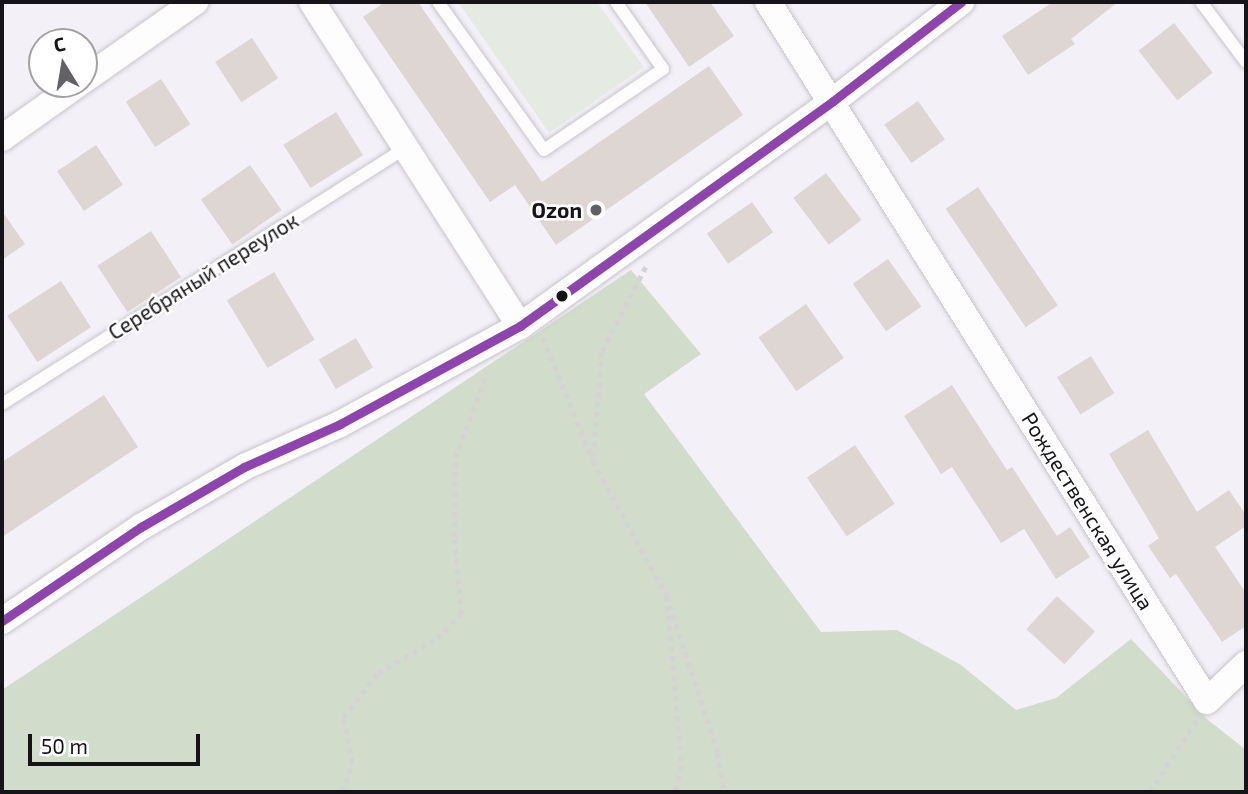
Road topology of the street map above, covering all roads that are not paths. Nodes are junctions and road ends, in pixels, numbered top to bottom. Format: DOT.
graph roads {
  1 [pos="195,2"];
  2 [pos="312,2"];
  3 [pos="438,2"];
  4 [pos="617,2"];
  5 [pos="768,2"];
  6 [pos="961,2"];
  7 [pos="1201,2"];
  8 [pos="1246,62"];
  9 [pos="98,70"];
  10 [pos="58,98"];
  11 [pos="833,101"];
  12 [pos="2,138"];
  13 [pos="405,148"];
  14 [pos="526,321"];
  15 [pos="2,404"];
  16 [pos="2,621"];
  17 [pos="1246,664"];
  1 -- 9 [label="street"];
  2 -- 13 [label="street"];
  3 -- 4 [label="lane"];
  5 -- 11 [label="street, Рождественская улица"];
  6 -- 11 [label="street"];
  7 -- 8 [label="lane"];
  10 -- 12 [label="street"];
  11 -- 14 [label="street"];
  11 -- 17 [label="street, Рождественская улица"];
  13 -- 14 [label="street"];
  13 -- 15 [label="lane, Серебряный переулок"];
  14 -- 16 [label="street"];
}
